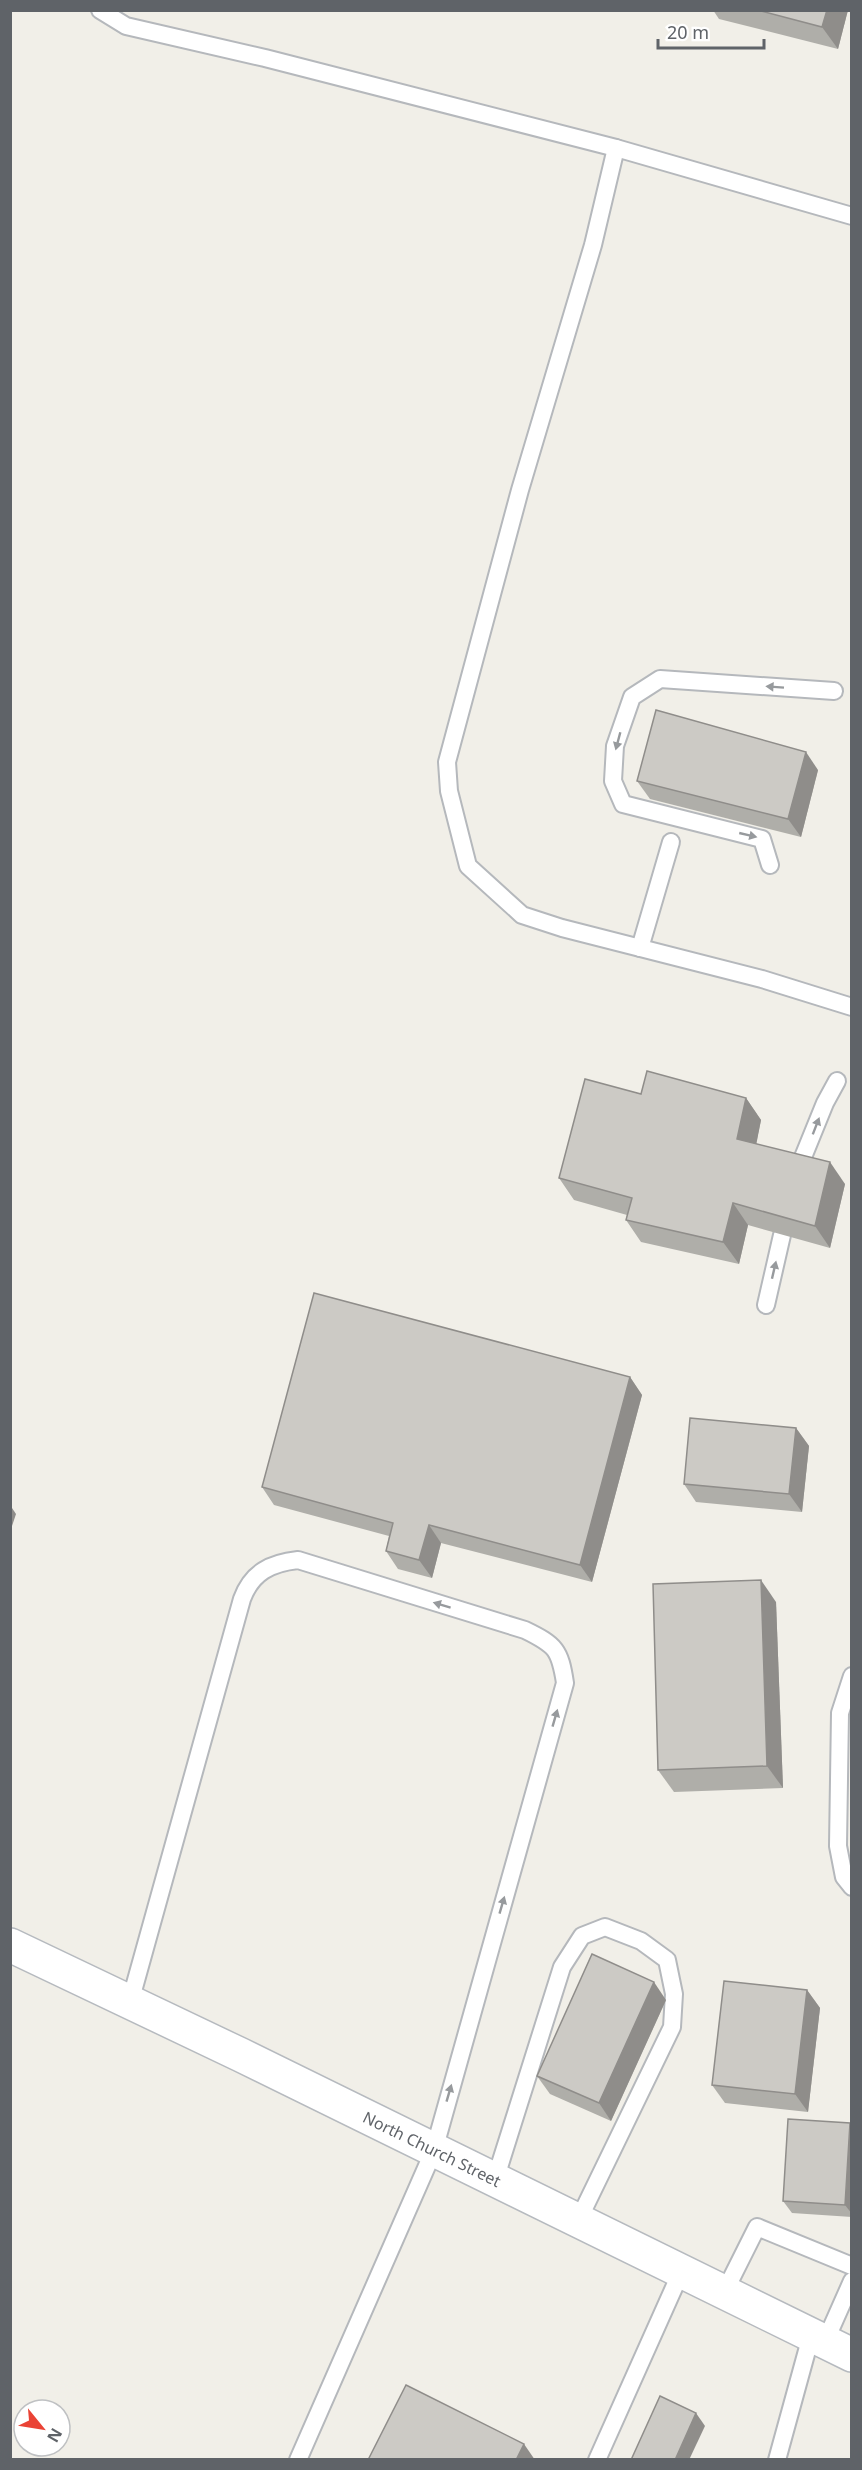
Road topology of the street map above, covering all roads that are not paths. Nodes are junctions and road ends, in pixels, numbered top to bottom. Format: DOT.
graph roads {
  1 [pos="100,10"];
  2 [pos="616,148"];
  3 [pos="852,216"];
  4 [pos="834,692"];
  5 [pos="671,842"];
  6 [pos="770,865"];
  7 [pos="640,948"];
  8 [pos="852,1007"];
  9 [pos="837,1081"];
  10 [pos="797,1172"];
  11 [pos="782,1235"];
  12 [pos="766,1305"];
  13 [pos="852,1677"];
  14 [pos="852,1887"];
  15 [pos="10,1945"];
  16 [pos="130,2002"];
  17 [pos="434,2150"];
  18 [pos="495,2180"];
  19 [pos="578,2221"];
  20 [pos="852,2266"];
  21 [pos="681,2272"];
  22 [pos="852,2281"];
  23 [pos="724,2293"];
  24 [pos="829,2344"];
  25 [pos="298,2460"];
  26 [pos="597,2460"];
  27 [pos="777,2460"];
  1 -- 2 [label="lane"];
  2 -- 3 [label="lane"];
  2 -- 7 [label="lane"];
  4 -- 6 [label="lane, one-way"];
  5 -- 7 [label="lane"];
  7 -- 8 [label="lane"];
  10 -- 9 [label="lane, one-way"];
  12 -- 11 [label="lane, one-way"];
  13 -- 14 [label="lane"];
  15 -- 16 [label="main road, North Church Street"];
  16 -- 17 [label="main road, North Church Street"];
  17 -- 16 [label="lane, one-way"];
  17 -- 18 [label="main road, North Church Street"];
  17 -- 25 [label="lane"];
  18 -- 19 [label="main road, North Church Street"];
  18 -- 19 [label="lane"];
  19 -- 21 [label="main road, North Church Street"];
  20 -- 23 [label="lane"];
  21 -- 23 [label="main road, North Church Street"];
  21 -- 26 [label="lane"];
  22 -- 24 [label="lane"];
  23 -- 24 [label="main road, North Church Street"];
  24 -- 27 [label="lane"];
}
